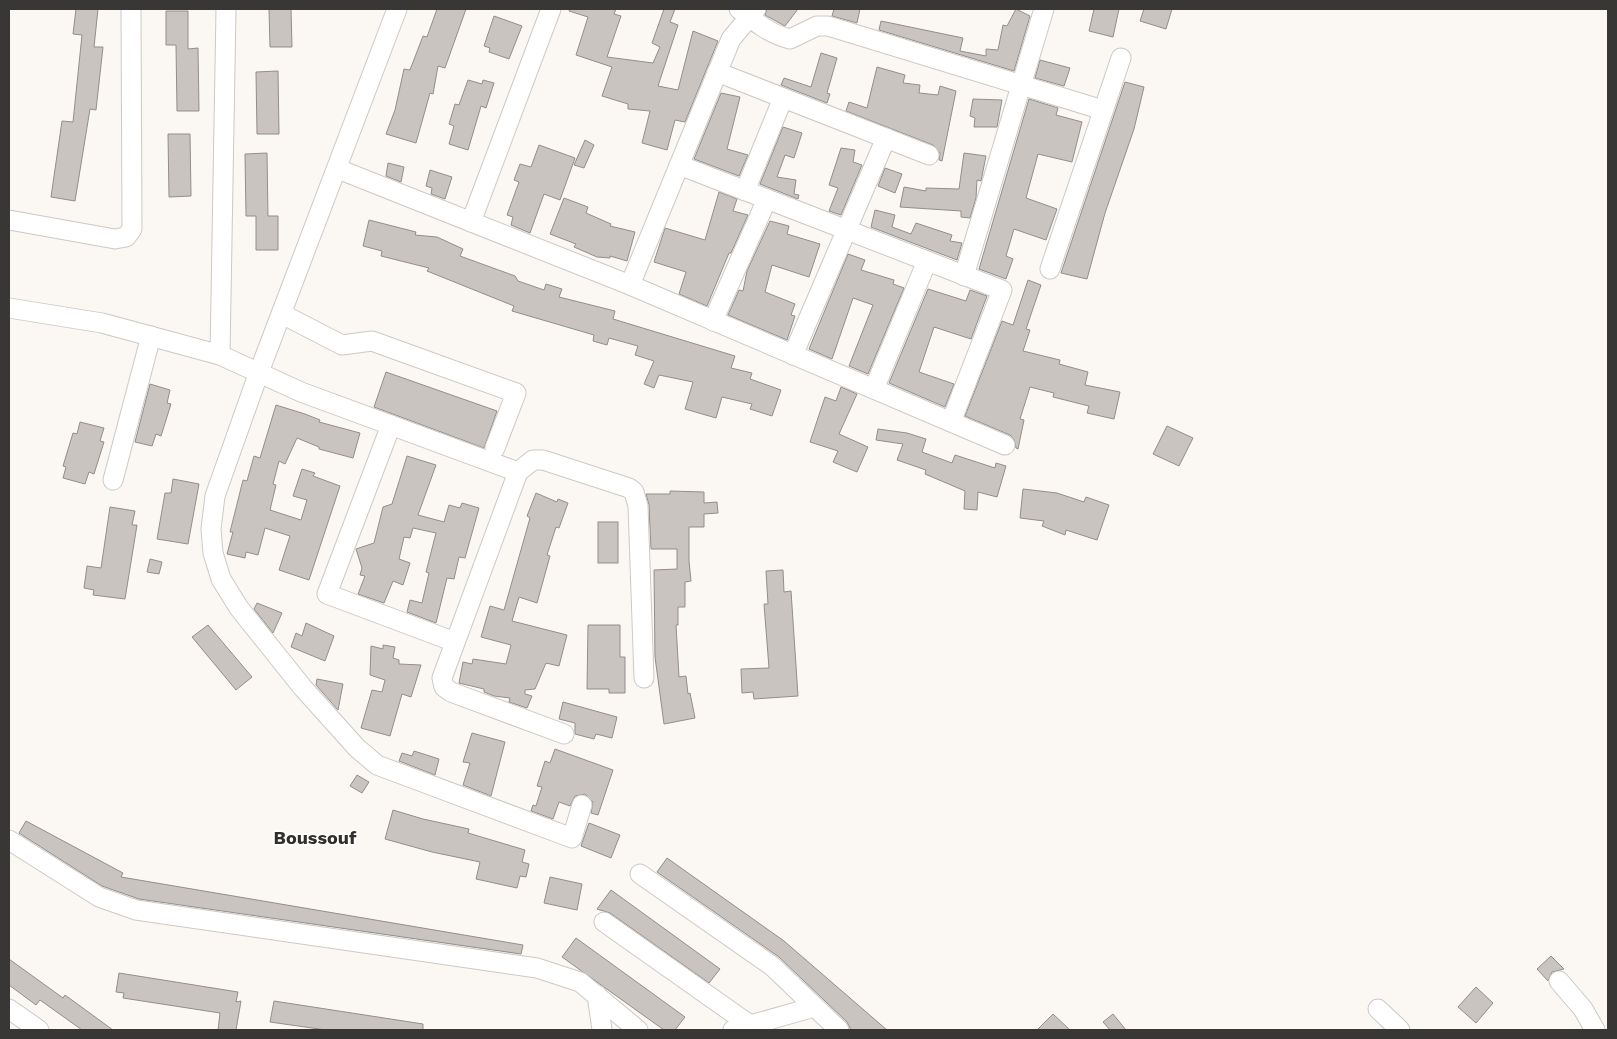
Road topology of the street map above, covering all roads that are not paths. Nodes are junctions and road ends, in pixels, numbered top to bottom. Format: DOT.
graph roads {
  1 [pos="131,9"];
  2 [pos="226,9"];
  3 [pos="397,9"];
  4 [pos="550,9"];
  5 [pos="1044,9"];
  6 [pos="748,11"];
  7 [pos="1121,58"];
  8 [pos="717,72"];
  9 [pos="1022,85"];
  10 [pos="783,98"];
  11 [pos="1103,110"];
  12 [pos="886,138"];
  13 [pos="929,155"];
  14 [pos="679,165"];
  15 [pos="338,169"];
  16 [pos="745,191"];
  17 [pos="767,199"];
  18 [pos="9,220"];
  19 [pos="470,222"];
  20 [pos="845,230"];
  21 [pos="927,261"];
  22 [pos="1050,269"];
  23 [pos="964,276"];
  24 [pos="630,286"];
  25 [pos="9,308"];
  26 [pos="282,314"];
  27 [pos="713,321"];
  28 [pos="151,336"];
  29 [pos="220,355"];
  30 [pos="793,355"];
  31 [pos="259,372"];
  32 [pos="874,389"];
  33 [pos="951,422"];
  34 [pos="391,425"];
  35 [pos="1005,445"];
  36 [pos="494,448"];
  37 [pos="518,472"];
  38 [pos="113,480"];
  39 [pos="455,642"];
  40 [pos="644,678"];
  41 [pos="564,734"];
  42 [pos="582,805"];
  43 [pos="9,840"];
  44 [pos="640,874"];
  45 [pos="604,922"];
  46 [pos="1560,981"];
  47 [pos="596,995"];
  48 [pos="814,1007"];
  49 [pos="9,1009"];
  50 [pos="1378,1009"];
  51 [pos="741,1028"];
  52 [pos="36,1029"];
  53 [pos="602,1030"];
  54 [pos="638,1030"];
  55 [pos="839,1030"];
  56 [pos="1400,1030"];
  57 [pos="1595,1030"];
  1 -- 18 [label="street"];
  2 -- 29 [label="street"];
  3 -- 15 [label="street"];
  4 -- 19 [label="street"];
  5 -- 9 [label="street"];
  6 -- 8 [label="street"];
  6 -- 9 [label="street"];
  7 -- 11 [label="street"];
  8 -- 10 [label="street"];
  8 -- 14 [label="street"];
  9 -- 11 [label="street"];
  9 -- 23 [label="street"];
  10 -- 12 [label="street"];
  10 -- 16 [label="street"];
  11 -- 22 [label="street"];
  12 -- 13 [label="street"];
  12 -- 20 [label="street"];
  14 -- 16 [label="street"];
  14 -- 24 [label="street"];
  15 -- 19 [label="street"];
  15 -- 26 [label="street"];
  16 -- 17 [label="street"];
  17 -- 20 [label="street"];
  17 -- 27 [label="street"];
  19 -- 24 [label="street"];
  20 -- 21 [label="street"];
  20 -- 30 [label="street"];
  21 -- 23 [label="street"];
  21 -- 32 [label="street"];
  23 -- 33 [label="street"];
  24 -- 27 [label="street"];
  25 -- 28 [label="street"];
  26 -- 31 [label="street"];
  26 -- 36 [label="street"];
  27 -- 30 [label="street"];
  28 -- 29 [label="street"];
  28 -- 38 [label="street"];
  29 -- 31 [label="street"];
  30 -- 32 [label="street"];
  31 -- 34 [label="street"];
  31 -- 42 [label="street"];
  32 -- 33 [label="street"];
  33 -- 35 [label="street"];
  34 -- 37 [label="street"];
  34 -- 39 [label="street"];
  37 -- 39 [label="street"];
  37 -- 40 [label="street"];
  39 -- 41 [label="street"];
  43 -- 47 [label="street"];
  44 -- 48 [label="street"];
  45 -- 51 [label="street"];
  46 -- 57 [label="street"];
  47 -- 53 [label="street"];
  47 -- 54 [label="street"];
  48 -- 51 [label="street"];
  48 -- 55 [label="street"];
  49 -- 52 [label="street"];
  50 -- 56 [label="street"];
}
